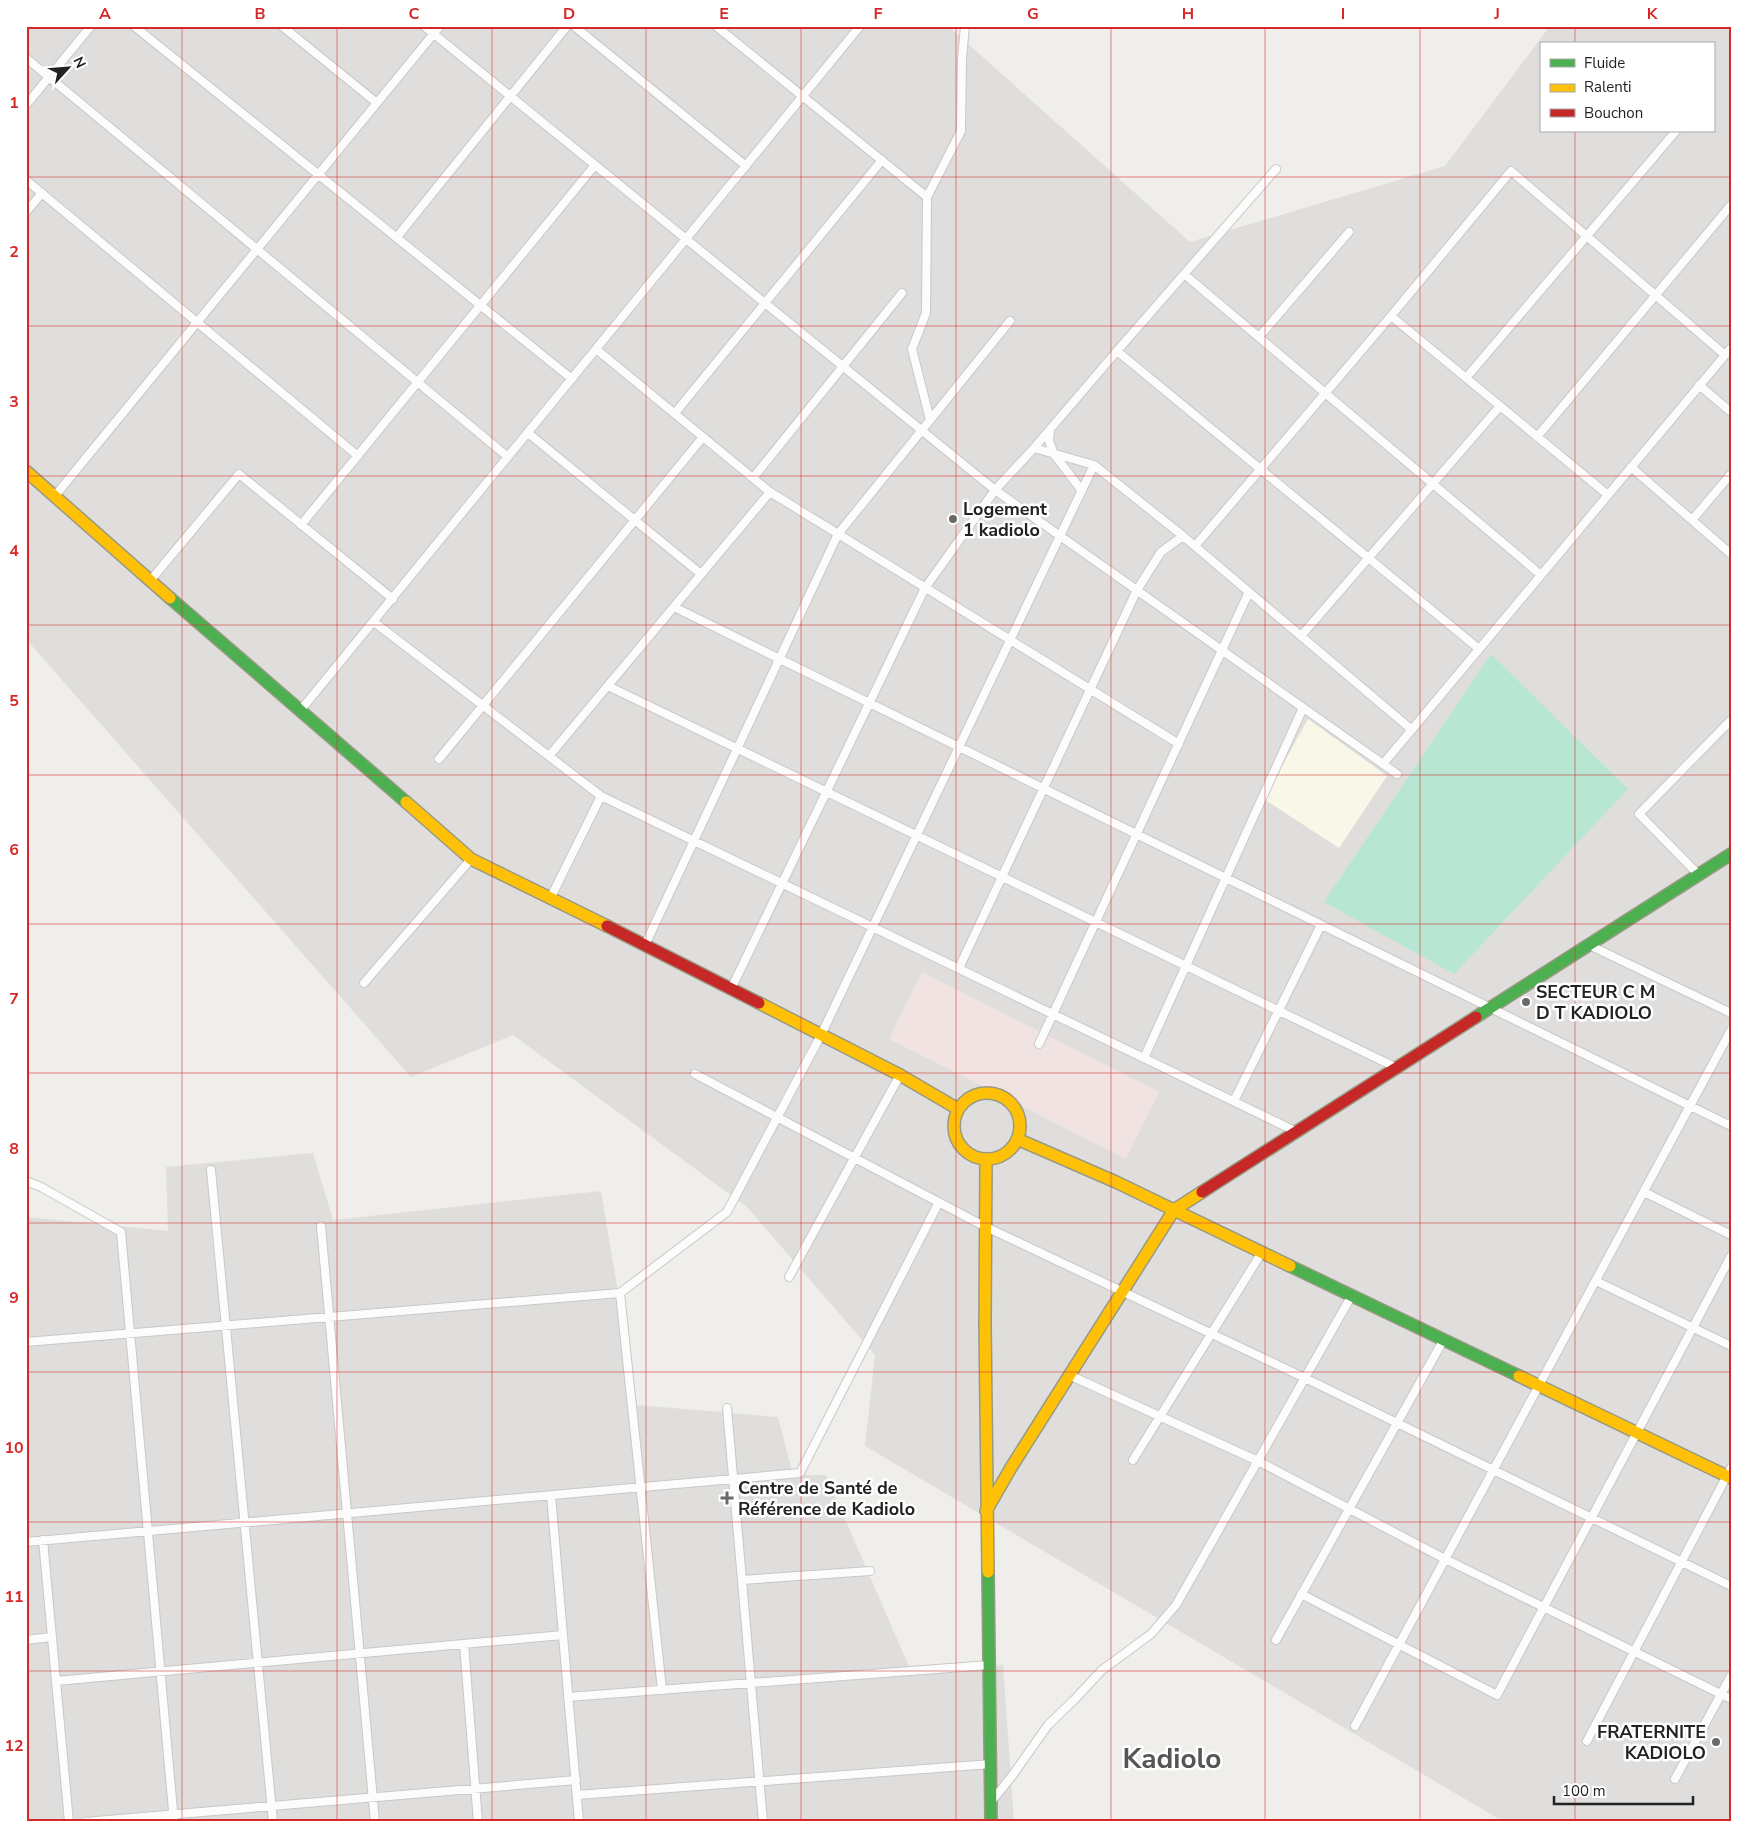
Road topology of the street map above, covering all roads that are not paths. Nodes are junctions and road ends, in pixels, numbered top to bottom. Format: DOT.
graph roads {
  1 [pos="91,26"];
  2 [pos="134,26"];
  3 [pos="282,26"];
  4 [pos="424,26"];
  5 [pos="440,26"];
  6 [pos="567,26"];
  7 [pos="574,26"];
  8 [pos="716,26"];
  9 [pos="860,26"];
  10 [pos="966,26"];
  11 [pos="433,34"];
  12 [pos="26,58"];
  13 [pos="49,77"];
  14 [pos="510,96"];
  15 [pos="803,96"];
  16 [pos="377,102"];
  17 [pos="26,105"];
  18 [pos="1675,132"];
  19 [pos="882,160"];
  20 [pos="595,165"];
  21 [pos="746,166"];
  22 [pos="1276,169"];
  23 [pos="318,174"];
  24 [pos="26,180"];
  25 [pos="42,193"];
  26 [pos="927,197"];
  27 [pos="1731,205"];
  28 [pos="26,212"];
  29 [pos="1349,232"];
  30 [pos="1587,236"];
  31 [pos="397,237"];
  32 [pos="686,239"];
  33 [pos="257,249"];
  34 [pos="1184,274"];
  35 [pos="902,293"];
  36 [pos="1655,295"];
  37 [pos="765,303"];
  38 [pos="480,305"];
  39 [pos="1391,316"];
  40 [pos="1010,320"];
  41 [pos="197,322"];
  42 [pos="1260,337"];
  43 [pos="1731,348"];
  44 [pos="596,349"];
  45 [pos="1117,351"];
  46 [pos="1725,355"];
  47 [pos="843,367"];
  48 [pos="1466,378"];
  49 [pos="572,379"];
  50 [pos="418,382"];
  51 [pos="1699,385"];
  52 [pos="1325,393"];
  53 [pos="1500,406"];
  54 [pos="1731,412"];
  55 [pos="675,414"];
  56 [pos="930,420"];
  57 [pos="1050,430"];
  58 [pos="922,431"];
  59 [pos="528,434"];
  60 [pos="704,437"];
  61 [pos="1537,437"];
  62 [pos="1034,448"];
  63 [pos="1054,454"];
  64 [pos="358,456"];
  65 [pos="508,457"];
  66 [pos="1094,465"];
  67 [pos="1631,467"];
  68 [pos="1260,469"];
  69 [pos="26,471"];
  70 [pos="1731,474"];
  71 [pos="752,478"];
  72 [pos="1433,484"];
  73 [pos="995,490"];
  74 [pos="1082,491"];
  75 [pos="770,492"];
  76 [pos="1608,495"];
  77 [pos="54,497"];
  78 [pos="1692,520"];
  79 [pos="635,521"];
  80 [pos="301,525"];
  81 [pos="838,534"];
  82 [pos="1060,536"];
  83 [pos="1182,536"];
  84 [pos="1195,546"];
  85 [pos="1731,554"];
  86 [pos="1368,558"];
  87 [pos="701,574"];
  88 [pos="1541,575"];
  89 [pos="150,581"];
  90 [pos="925,588"];
  91 [pos="1137,590"];
  92 [pos="1249,592"];
  93 [pos="393,599"];
  94 [pos="674,607"];
  95 [pos="374,622"];
  96 [pos="1301,636"];
  97 [pos="1010,640"];
  98 [pos="1479,650"];
  99 [pos="1222,651"];
  100 [pos="780,659"];
  101 [pos="608,686"];
  102 [pos="1090,690"];
  103 [pos="869,703"];
  104 [pos="483,706"];
  105 [pos="1303,708"];
  106 [pos="300,711"];
  107 [pos="1731,720"];
  108 [pos="1412,730"];
  109 [pos="1179,744"];
  110 [pos="959,747"];
  111 [pos="737,749"];
  112 [pos="549,756"];
  113 [pos="439,759"];
  114 [pos="1383,764"];
  115 [pos="1397,774"];
  116 [pos="1043,789"];
  117 [pos="826,792"];
  118 [pos="601,796"];
  119 [pos="1137,834"];
  120 [pos="917,836"];
  121 [pos="694,841"];
  122 [pos="1731,854"];
  123 [pos="471,859"];
  124 [pos="1699,875"];
  125 [pos="1002,877"];
  126 [pos="1226,878"];
  127 [pos="782,883"];
  128 [pos="551,897"];
  129 [pos="1096,922"];
  130 [pos="1320,924"];
  131 [pos="873,927"];
  132 [pos="645,945"];
  133 [pos="1589,945"];
  134 [pos="1186,966"];
  135 [pos="959,968"];
  136 [pos="364,983"];
  137 [pos="731,989"];
  138 [pos="1490,1008"];
  139 [pos="1279,1011"];
  140 [pos="1731,1013"];
  141 [pos="1053,1014"];
  142 [pos="1731,1030"];
  143 [pos="821,1035"];
  144 [pos="1039,1044"];
  145 [pos="1144,1058"];
  146 [pos="1397,1068"];
  147 [pos="695,1074"];
  148 [pos="900,1075"];
  149 [pos="1234,1101"];
  150 [pos="1690,1106"];
  151 [pos="958,1109"];
  152 [pos="778,1117"];
  153 [pos="1731,1126"];
  154 [pos="1297,1132"];
  155 [pos="1017,1139"];
  156 [pos="855,1158"];
  157 [pos="986,1159"];
  158 [pos="211,1170"];
  159 [pos="26,1181"];
  160 [pos="1644,1192"];
  161 [pos="939,1202"];
  162 [pos="1174,1210"];
  163 [pos="321,1226"];
  164 [pos="984,1226"];
  165 [pos="1731,1235"];
  166 [pos="1262,1252"];
  167 [pos="1731,1256"];
  168 [pos="790,1277"];
  169 [pos="1596,1281"];
  170 [pos="1122,1291"];
  171 [pos="620,1293"];
  172 [pos="1352,1295"];
  173 [pos="330,1317"];
  174 [pos="226,1325"];
  175 [pos="1693,1328"];
  176 [pos="130,1333"];
  177 [pos="1212,1334"];
  178 [pos="1444,1340"];
  179 [pos="26,1342"];
  180 [pos="1731,1346"];
  181 [pos="1069,1375"];
  182 [pos="1305,1378"];
  183 [pos="1539,1386"];
  184 [pos="727,1408"];
  185 [pos="1160,1416"];
  186 [pos="1397,1423"];
  187 [pos="1637,1433"];
  188 [pos="1133,1460"];
  189 [pos="1258,1461"];
  190 [pos="1494,1470"];
  191 [pos="1729,1474"];
  192 [pos="733,1479"];
  193 [pos="640,1487"];
  194 [pos="551,1495"];
  195 [pos="1349,1509"];
  196 [pos="986,1512"];
  197 [pos="347,1513"];
  198 [pos="1591,1518"];
  199 [pos="245,1522"];
  200 [pos="148,1531"];
  201 [pos="43,1540"];
  202 [pos="26,1542"];
  203 [pos="1445,1560"];
  204 [pos="1681,1562"];
  205 [pos="870,1571"];
  206 [pos="742,1580"];
  207 [pos="1731,1586"];
  208 [pos="1301,1594"];
  209 [pos="1544,1608"];
  210 [pos="563,1635"];
  211 [pos="52,1637"];
  212 [pos="26,1640"];
  213 [pos="1276,1640"];
  214 [pos="464,1644"];
  215 [pos="1399,1645"];
  216 [pos="1634,1652"];
  217 [pos="360,1653"];
  218 [pos="258,1663"];
  219 [pos="989,1665"];
  220 [pos="160,1672"];
  221 [pos="1731,1676"];
  222 [pos="56,1681"];
  223 [pos="751,1684"];
  224 [pos="662,1690"];
  225 [pos="1721,1694"];
  226 [pos="568,1697"];
  227 [pos="1731,1699"];
  228 [pos="1356,1726"];
  229 [pos="1587,1740"];
  230 [pos="991,1764"];
  231 [pos="1675,1779"];
  232 [pos="576,1780"];
  233 [pos="760,1782"];
  234 [pos="476,1788"];
  235 [pos="577,1795"];
  236 [pos="373,1797"];
  237 [pos="991,1802"];
  238 [pos="272,1806"];
  239 [pos="173,1818"];
  240 [pos="69,1822"];
  241 [pos="85,1822"];
  242 [pos="273,1822"];
  243 [pos="375,1822"];
  244 [pos="478,1822"];
  245 [pos="579,1822"];
  246 [pos="763,1822"];
  247 [pos="991,1822"];
  1 -- 13 [label="street"];
  2 -- 23 [label="street"];
  3 -- 16 [label="street"];
  4 -- 11 [label="street"];
  5 -- 11 [label="street"];
  6 -- 14 [label="street"];
  7 -- 21 [label="street"];
  8 -- 15 [label="street"];
  9 -- 15 [label="street"];
  10 -- 26 [label="street"];
  11 -- 14 [label="street"];
  11 -- 16 [label="street"];
  12 -- 13 [label="street"];
  13 -- 17 [label="street"];
  13 -- 33 [label="street"];
  14 -- 20 [label="street"];
  14 -- 31 [label="street"];
  15 -- 19 [label="street"];
  15 -- 21 [label="street"];
  16 -- 23 [label="street"];
  18 -- 30 [label="street"];
  19 -- 26 [label="street"];
  19 -- 37 [label="street"];
  20 -- 32 [label="street"];
  20 -- 38 [label="street"];
  21 -- 32 [label="street"];
  22 -- 34 [label="street"];
  23 -- 31 [label="street"];
  23 -- 33 [label="street"];
  24 -- 25 [label="street"];
  25 -- 28 [label="street"];
  25 -- 41 [label="street"];
  26 -- 56 [label="street"];
  27 -- 36 [label="street"];
  29 -- 42 [label="street"];
  30 -- 36 [label="street"];
  30 -- 39 [label="street"];
  30 -- 48 [label="street"];
  31 -- 38 [label="street"];
  32 -- 37 [label="street"];
  32 -- 44 [label="street"];
  33 -- 41 [label="street"];
  33 -- 50 [label="street"];
  34 -- 42 [label="street"];
  34 -- 45 [label="street"];
  35 -- 47 [label="street"];
  36 -- 46 [label="street"];
  36 -- 61 [label="street"];
  37 -- 47 [label="street"];
  37 -- 55 [label="street"];
  38 -- 49 [label="street"];
  38 -- 50 [label="street"];
  39 -- 48 [label="street"];
  39 -- 52 [label="street"];
  40 -- 56 [label="street"];
  41 -- 64 [label="street"];
  41 -- 77 [label="street"];
  42 -- 52 [label="street"];
  43 -- 46 [label="street"];
  44 -- 49 [label="street"];
  44 -- 55 [label="street"];
  45 -- 57 [label="street"];
  45 -- 68 [label="street"];
  46 -- 51 [label="street"];
  47 -- 58 [label="street"];
  47 -- 71 [label="street"];
  48 -- 53 [label="street"];
  49 -- 59 [label="street"];
  50 -- 64 [label="street"];
  50 -- 65 [label="street"];
  51 -- 54 [label="street"];
  51 -- 67 [label="street"];
  52 -- 68 [label="street"];
  52 -- 72 [label="street"];
  53 -- 61 [label="street"];
  53 -- 72 [label="street"];
  55 -- 60 [label="street"];
  56 -- 58 [label="street"];
  57 -- 62 [label="street"];
  57 -- 63 [label="street"];
  58 -- 73 [label="street"];
  58 -- 81 [label="street"];
  59 -- 65 [label="street"];
  59 -- 79 [label="street"];
  60 -- 71 [label="street"];
  60 -- 79 [label="street"];
  61 -- 76 [label="street"];
  62 -- 63 [label="street"];
  62 -- 73 [label="street"];
  63 -- 66 [label="street"];
  63 -- 74 [label="street"];
  64 -- 80 [label="street"];
  65 -- 93 [label="street"];
  66 -- 74 [label="street"];
  66 -- 83 [label="street"];
  67 -- 76 [label="street"];
  67 -- 78 [label="street"];
  68 -- 84 [label="street"];
  68 -- 86 [label="street"];
  69 -- 77 [label="main road"];
  70 -- 78 [label="street"];
  71 -- 75 [label="street"];
  72 -- 86 [label="street"];
  72 -- 88 [label="street"];
  73 -- 82 [label="street"];
  73 -- 90 [label="street"];
  74 -- 82 [label="street"];
  75 -- 81 [label="street"];
  75 -- 87 [label="street"];
  76 -- 88 [label="street"];
  77 -- 89 [label="main road"];
  78 -- 85 [label="street"];
  79 -- 87 [label="street"];
  79 -- 104 [label="street"];
  80 -- 89 [label="street"];
  80 -- 93 [label="street"];
  81 -- 90 [label="street"];
  81 -- 100 [label="street"];
  82 -- 91 [label="street"];
  82 -- 97 [label="street"];
  83 -- 84 [label="street"];
  83 -- 91 [label="street"];
  84 -- 92 [label="street"];
  86 -- 96 [label="street"];
  86 -- 98 [label="street"];
  87 -- 94 [label="street"];
  88 -- 98 [label="street"];
  89 -- 106 [label="main road"];
  90 -- 97 [label="street"];
  90 -- 103 [label="street"];
  91 -- 99 [label="street"];
  91 -- 102 [label="street"];
  92 -- 96 [label="street"];
  92 -- 99 [label="street"];
  93 -- 95 [label="street"];
  94 -- 100 [label="street"];
  94 -- 101 [label="street"];
  95 -- 104 [label="street"];
  95 -- 106 [label="street"];
  96 -- 108 [label="street"];
  97 -- 102 [label="street"];
  97 -- 110 [label="street"];
  98 -- 108 [label="street"];
  99 -- 105 [label="street"];
  99 -- 109 [label="street"];
  100 -- 103 [label="street"];
  100 -- 111 [label="street"];
  101 -- 111 [label="street"];
  101 -- 112 [label="street"];
  102 -- 109 [label="street"];
  102 -- 116 [label="street"];
  103 -- 110 [label="street"];
  103 -- 117 [label="street"];
  104 -- 112 [label="street"];
  104 -- 113 [label="street"];
  105 -- 114 [label="street"];
  105 -- 126 [label="street"];
  106 -- 123 [label="main road"];
  107 -- 124 [label="street"];
  108 -- 114 [label="street"];
  109 -- 119 [label="street"];
  110 -- 116 [label="street"];
  110 -- 120 [label="street"];
  111 -- 117 [label="street"];
  111 -- 121 [label="street"];
  112 -- 118 [label="street"];
  114 -- 115 [label="street"];
  116 -- 119 [label="street"];
  116 -- 125 [label="street"];
  117 -- 120 [label="street"];
  117 -- 127 [label="street"];
  118 -- 121 [label="street"];
  118 -- 128 [label="street"];
  119 -- 126 [label="street"];
  119 -- 129 [label="street"];
  120 -- 125 [label="street"];
  120 -- 131 [label="street"];
  121 -- 127 [label="street"];
  121 -- 132 [label="street"];
  122 -- 124 [label="main road"];
  123 -- 128 [label="main road"];
  123 -- 136 [label="street"];
  124 -- 133 [label="main road"];
  125 -- 129 [label="street"];
  125 -- 135 [label="street"];
  126 -- 130 [label="street"];
  126 -- 134 [label="street"];
  127 -- 131 [label="street"];
  127 -- 137 [label="street"];
  128 -- 132 [label="main road"];
  129 -- 134 [label="street"];
  129 -- 141 [label="street"];
  130 -- 138 [label="street"];
  130 -- 139 [label="street"];
  131 -- 135 [label="street"];
  131 -- 143 [label="street"];
  132 -- 137 [label="main road"];
  133 -- 138 [label="main road"];
  133 -- 140 [label="street"];
  134 -- 139 [label="street"];
  134 -- 145 [label="street"];
  135 -- 141 [label="street"];
  137 -- 143 [label="main road"];
  138 -- 146 [label="main road"];
  138 -- 150 [label="street"];
  139 -- 146 [label="street"];
  139 -- 149 [label="street"];
  141 -- 144 [label="street"];
  141 -- 145 [label="street"];
  142 -- 150 [label="street"];
  143 -- 148 [label="main road"];
  143 -- 152 [label="street"];
  145 -- 149 [label="street"];
  146 -- 154 [label="main road"];
  147 -- 152 [label="street"];
  148 -- 151 [label="main road"];
  148 -- 156 [label="street"];
  149 -- 154 [label="street"];
  150 -- 153 [label="street"];
  150 -- 160 [label="street"];
  151 -- 155 [label="main road"];
  151 -- 157 [label="main road"];
  152 -- 156 [label="street"];
  152 -- 171 [label="street"];
  154 -- 162 [label="main road"];
  155 -- 157 [label="main road"];
  155 -- 162 [label="main road"];
  156 -- 161 [label="street"];
  156 -- 168 [label="street"];
  157 -- 164 [label="main road"];
  158 -- 174 [label="street"];
  159 -- 176 [label="street"];
  160 -- 165 [label="street"];
  160 -- 169 [label="street"];
  161 -- 164 [label="street"];
  161 -- 192 [label="street"];
  162 -- 166 [label="main road"];
  162 -- 170 [label="main road"];
  163 -- 173 [label="street"];
  164 -- 170 [label="street"];
  164 -- 196 [label="main road"];
  166 -- 172 [label="main road"];
  166 -- 177 [label="street"];
  167 -- 175 [label="street"];
  169 -- 175 [label="street"];
  169 -- 183 [label="street"];
  170 -- 177 [label="street"];
  170 -- 181 [label="main road"];
  171 -- 173 [label="street"];
  171 -- 193 [label="street"];
  172 -- 178 [label="main road"];
  172 -- 182 [label="street"];
  173 -- 174 [label="street"];
  173 -- 197 [label="street"];
  174 -- 176 [label="street"];
  174 -- 199 [label="street"];
  175 -- 180 [label="street"];
  175 -- 187 [label="street"];
  176 -- 179 [label="street"];
  176 -- 200 [label="street"];
  177 -- 182 [label="street"];
  177 -- 185 [label="street"];
  178 -- 183 [label="main road"];
  178 -- 186 [label="street"];
  181 -- 185 [label="street"];
  181 -- 196 [label="main road"];
  182 -- 186 [label="street"];
  182 -- 189 [label="street"];
  183 -- 187 [label="main road"];
  183 -- 190 [label="street"];
  184 -- 192 [label="street"];
  185 -- 188 [label="street"];
  185 -- 189 [label="street"];
  186 -- 190 [label="street"];
  186 -- 195 [label="street"];
  187 -- 191 [label="main road"];
  187 -- 198 [label="street"];
  189 -- 195 [label="street"];
  189 -- 237 [label="street"];
  190 -- 198 [label="street"];
  190 -- 203 [label="street"];
  191 -- 204 [label="street"];
  192 -- 193 [label="street"];
  192 -- 206 [label="street"];
  193 -- 194 [label="street"];
  193 -- 224 [label="street"];
  194 -- 197 [label="street"];
  194 -- 210 [label="street"];
  195 -- 203 [label="street"];
  195 -- 208 [label="street"];
  196 -- 219 [label="main road"];
  197 -- 199 [label="street"];
  197 -- 217 [label="street"];
  198 -- 204 [label="street"];
  198 -- 209 [label="street"];
  199 -- 200 [label="street"];
  199 -- 218 [label="street"];
  200 -- 201 [label="street"];
  200 -- 220 [label="street"];
  201 -- 202 [label="street"];
  201 -- 211 [label="street"];
  203 -- 209 [label="street"];
  203 -- 215 [label="street"];
  204 -- 207 [label="street"];
  204 -- 216 [label="street"];
  205 -- 206 [label="street"];
  206 -- 223 [label="street"];
  208 -- 213 [label="street"];
  208 -- 215 [label="street"];
  209 -- 215 [label="street"];
  209 -- 216 [label="street"];
  210 -- 214 [label="street"];
  210 -- 226 [label="street"];
  211 -- 212 [label="street"];
  211 -- 222 [label="street"];
  214 -- 217 [label="street"];
  214 -- 234 [label="street"];
  215 -- 228 [label="street"];
  216 -- 225 [label="street"];
  216 -- 229 [label="street"];
  217 -- 218 [label="street"];
  217 -- 236 [label="street"];
  218 -- 220 [label="street"];
  218 -- 238 [label="street"];
  219 -- 223 [label="street"];
  219 -- 230 [label="main road"];
  220 -- 222 [label="street"];
  220 -- 239 [label="street"];
  221 -- 225 [label="street"];
  222 -- 240 [label="street"];
  223 -- 224 [label="street"];
  223 -- 233 [label="street"];
  224 -- 226 [label="street"];
  225 -- 227 [label="street"];
  225 -- 231 [label="street"];
  226 -- 232 [label="street"];
  230 -- 233 [label="street"];
  230 -- 237 [label="main road"];
  232 -- 234 [label="street"];
  232 -- 235 [label="street"];
  233 -- 235 [label="street"];
  233 -- 246 [label="street"];
  234 -- 236 [label="street"];
  234 -- 244 [label="street"];
  235 -- 245 [label="street"];
  236 -- 238 [label="street"];
  236 -- 243 [label="street"];
  237 -- 247 [label="main road"];
  238 -- 239 [label="street"];
  238 -- 242 [label="street"];
  239 -- 241 [label="street"];
}
